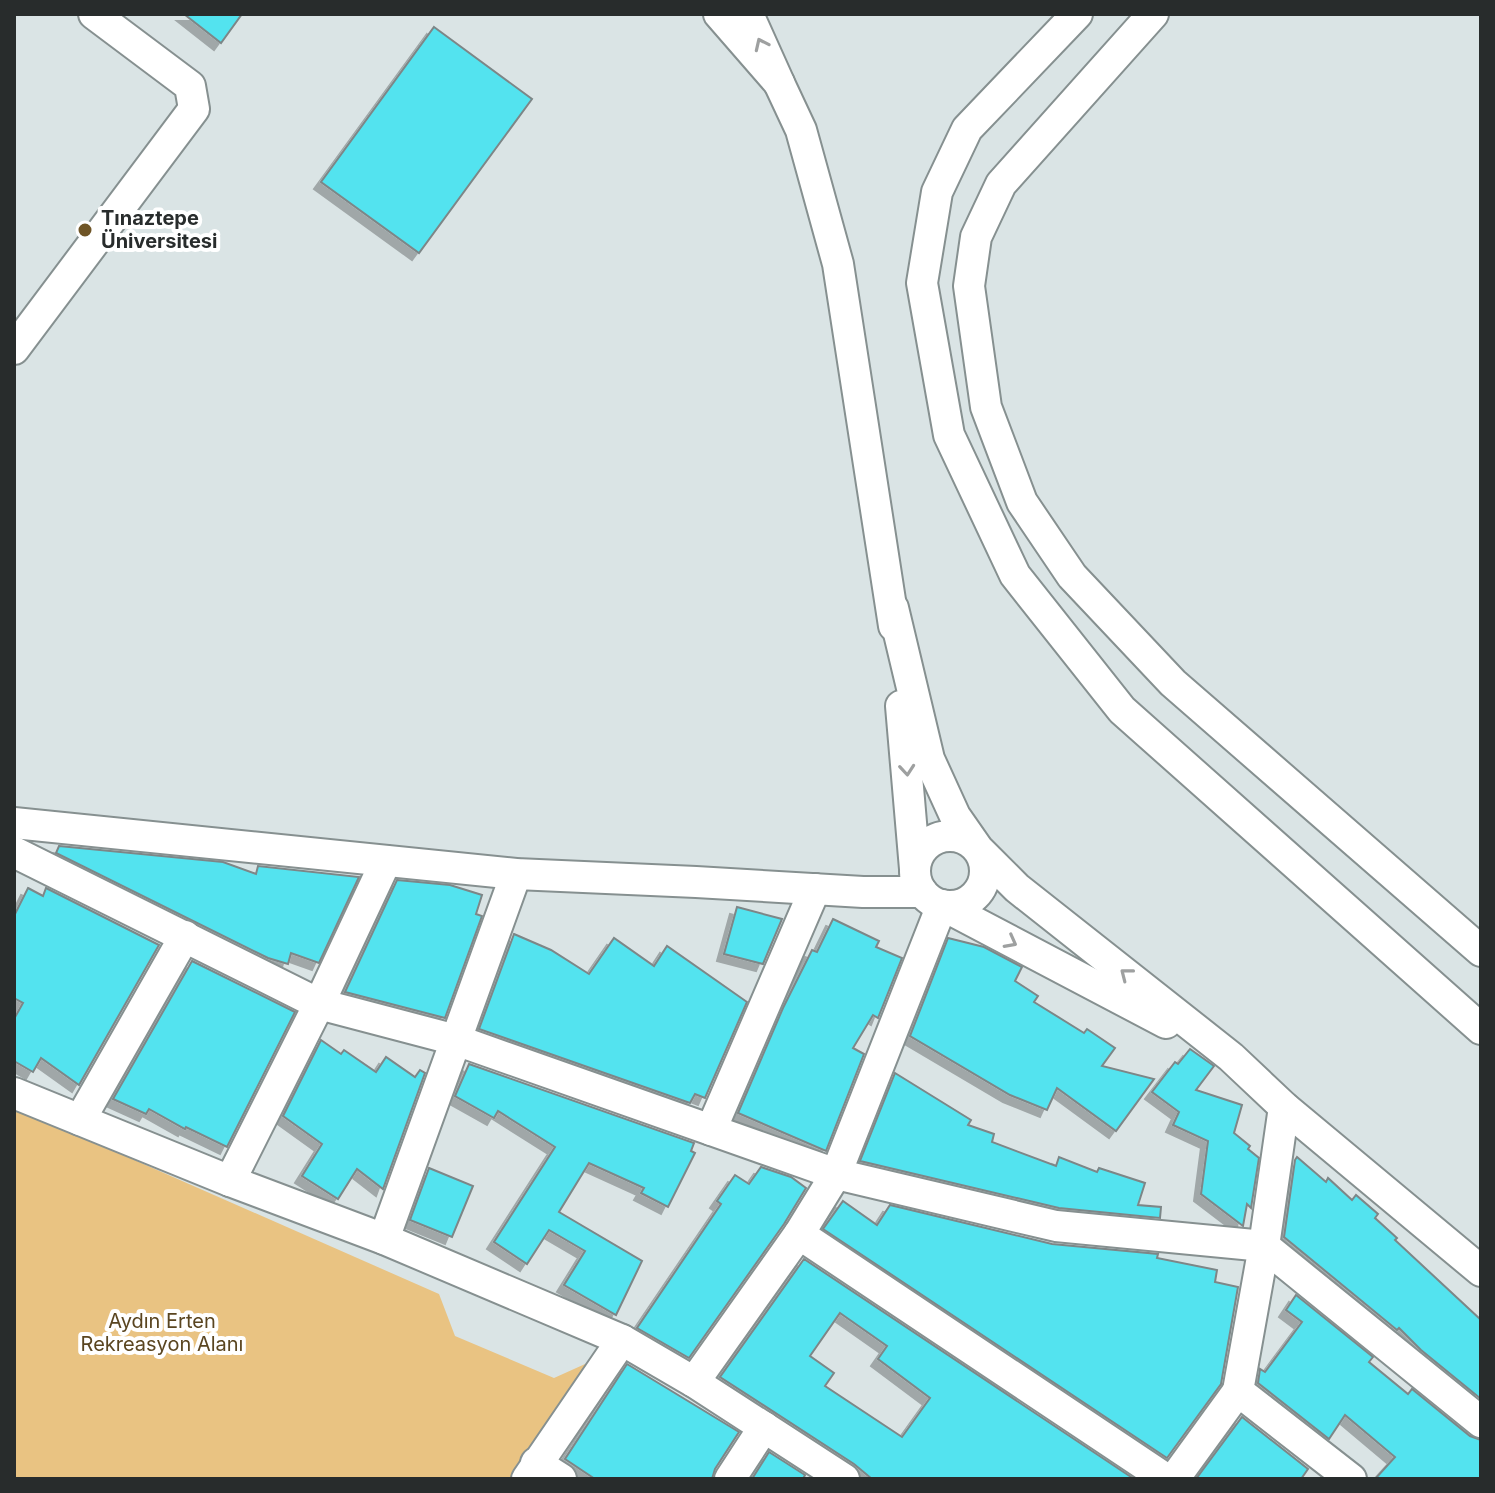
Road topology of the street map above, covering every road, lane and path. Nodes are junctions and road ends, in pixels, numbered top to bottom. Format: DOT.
graph roads {
  1 [pos="94,14"];
  2 [pos="719,14"];
  3 [pos="748,14"];
  4 [pos="1077,14"];
  5 [pos="1153,14"];
  6 [pos="779,83"];
  7 [pos="14,349"];
  8 [pos="893,608"];
  9 [pos="14,823"];
  10 [pos="978,849"];
  11 [pos="14,852"];
  12 [pos="386,861"];
  13 [pos="516,874"];
  14 [pos="815,889"];
  15 [pos="927,889"];
  16 [pos="185,936"];
  17 [pos="1481,951"];
  18 [pos="319,1004"];
  19 [pos="1481,1029"];
  20 [pos="456,1040"];
  21 [pos="1231,1057"];
  22 [pos="14,1093"];
  23 [pos="1284,1107"];
  24 [pos="80,1120"];
  25 [pos="711,1130"];
  26 [pos="836,1174"];
  27 [pos="230,1181"];
  28 [pos="799,1234"];
  29 [pos="384,1239"];
  30 [pos="1264,1246"];
  31 [pos="1481,1271"];
  32 [pos="622,1340"];
  33 [pos="694,1382"];
  34 [pos="1238,1391"];
  35 [pos="1481,1422"];
  36 [pos="764,1427"];
  37 [pos="541,1474"];
  38 [pos="730,1479"];
  39 [pos="844,1479"];
  40 [pos="1166,1479"];
  41 [pos="1174,1479"];
  42 [pos="1351,1479"];
  1 -- 7 [label="street"];
  2 -- 6 [label="street"];
  6 -- 3 [label="street, one-way"];
  4 -- 19 [label="street"];
  5 -- 17 [label="street"];
  6 -- 8 [label="street"];
  8 -- 10 [label="street"];
  8 -- 15 [label="street, one-way"];
  9 -- 12 [label="street"];
  10 -- 15 [label="street"];
  10 -- 15 [label="street"];
  21 -- 10 [label="street, one-way"];
  11 -- 16 [label="street"];
  12 -- 13 [label="street"];
  12 -- 18 [label="street"];
  13 -- 14 [label="street"];
  13 -- 20 [label="street"];
  14 -- 15 [label="street"];
  14 -- 25 [label="street"];
  15 -- 21 [label="street, one-way"];
  15 -- 26 [label="street"];
  16 -- 18 [label="street"];
  16 -- 24 [label="street"];
  18 -- 20 [label="street"];
  18 -- 27 [label="street"];
  20 -- 25 [label="street"];
  20 -- 29 [label="street"];
  21 -- 23 [label="street"];
  22 -- 24 [label="street"];
  23 -- 30 [label="street"];
  23 -- 31 [label="street"];
  24 -- 27 [label="street"];
  25 -- 26 [label="street"];
  26 -- 28 [label="street"];
  26 -- 30 [label="street"];
  27 -- 29 [label="street"];
  28 -- 33 [label="street"];
  28 -- 40 [label="street"];
  29 -- 32 [label="street"];
  30 -- 34 [label="street"];
  30 -- 35 [label="street"];
  32 -- 33 [label="street"];
  32 -- 37 [label="street"];
  33 -- 36 [label="street"];
  34 -- 41 [label="street"];
  34 -- 42 [label="street"];
  36 -- 38 [label="street"];
  36 -- 39 [label="street"];
}
